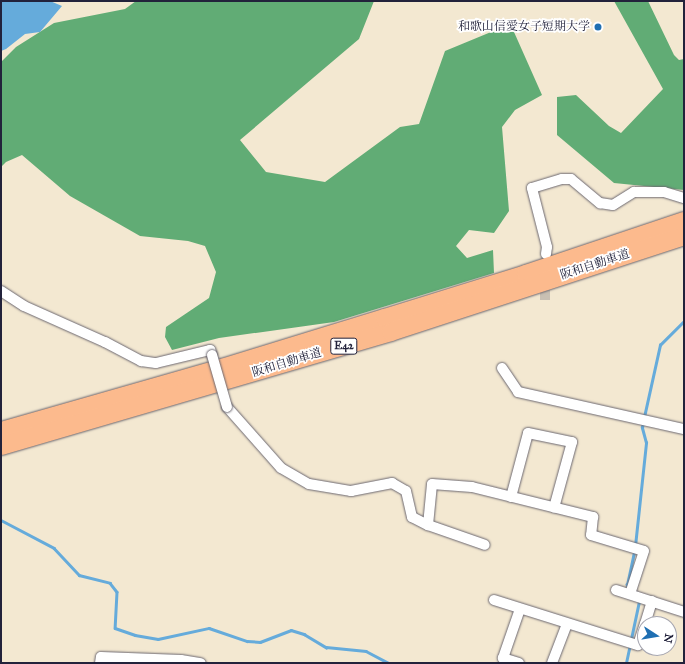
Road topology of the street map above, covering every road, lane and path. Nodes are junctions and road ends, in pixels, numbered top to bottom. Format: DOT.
graph roads {
  1 [pos="684,198"];
  2 [pos="684,221"];
  3 [pos="684,236"];
  4 [pos="546,254"];
  5 [pos="1,291"];
  6 [pos="502,368"];
  7 [pos="684,429"];
  8 [pos="1,431"];
  9 [pos="1,446"];
  10 [pos="511,497"];
  11 [pos="554,508"];
  12 [pos="428,526"];
  13 [pos="485,545"];
  14 [pos="616,590"];
  15 [pos="630,594"];
  16 [pos="494,600"];
  17 [pos="652,602"];
  18 [pos="520,609"];
  19 [pos="684,612"];
  20 [pos="648,616"];
  21 [pos="567,624"];
  22 [pos="637,645"];
  23 [pos="100,663"];
  24 [pos="202,663"];
  25 [pos="519,663"];
  26 [pos="552,663"];
  1 -- 4 [label="street"];
  2 -- 8 [label="highway, 阪和自動車道 / E42"];
  3 -- 9 [label="highway, 阪和自動車道 / E42"];
  5 -- 12 [label="street, bridge"];
  6 -- 7 [label="street"];
  10 -- 11 [label="street"];
  10 -- 11 [label="street"];
  10 -- 12 [label="street"];
  11 -- 15 [label="street"];
  12 -- 13 [label="street"];
  14 -- 15 [label="street"];
  15 -- 17 [label="street"];
  16 -- 18 [label="street"];
  17 -- 19 [label="street"];
  17 -- 20 [label="street"];
  18 -- 21 [label="street"];
  18 -- 25 [label="street"];
  21 -- 22 [label="street"];
  21 -- 26 [label="street"];
  23 -- 24 [label="street"];
}
